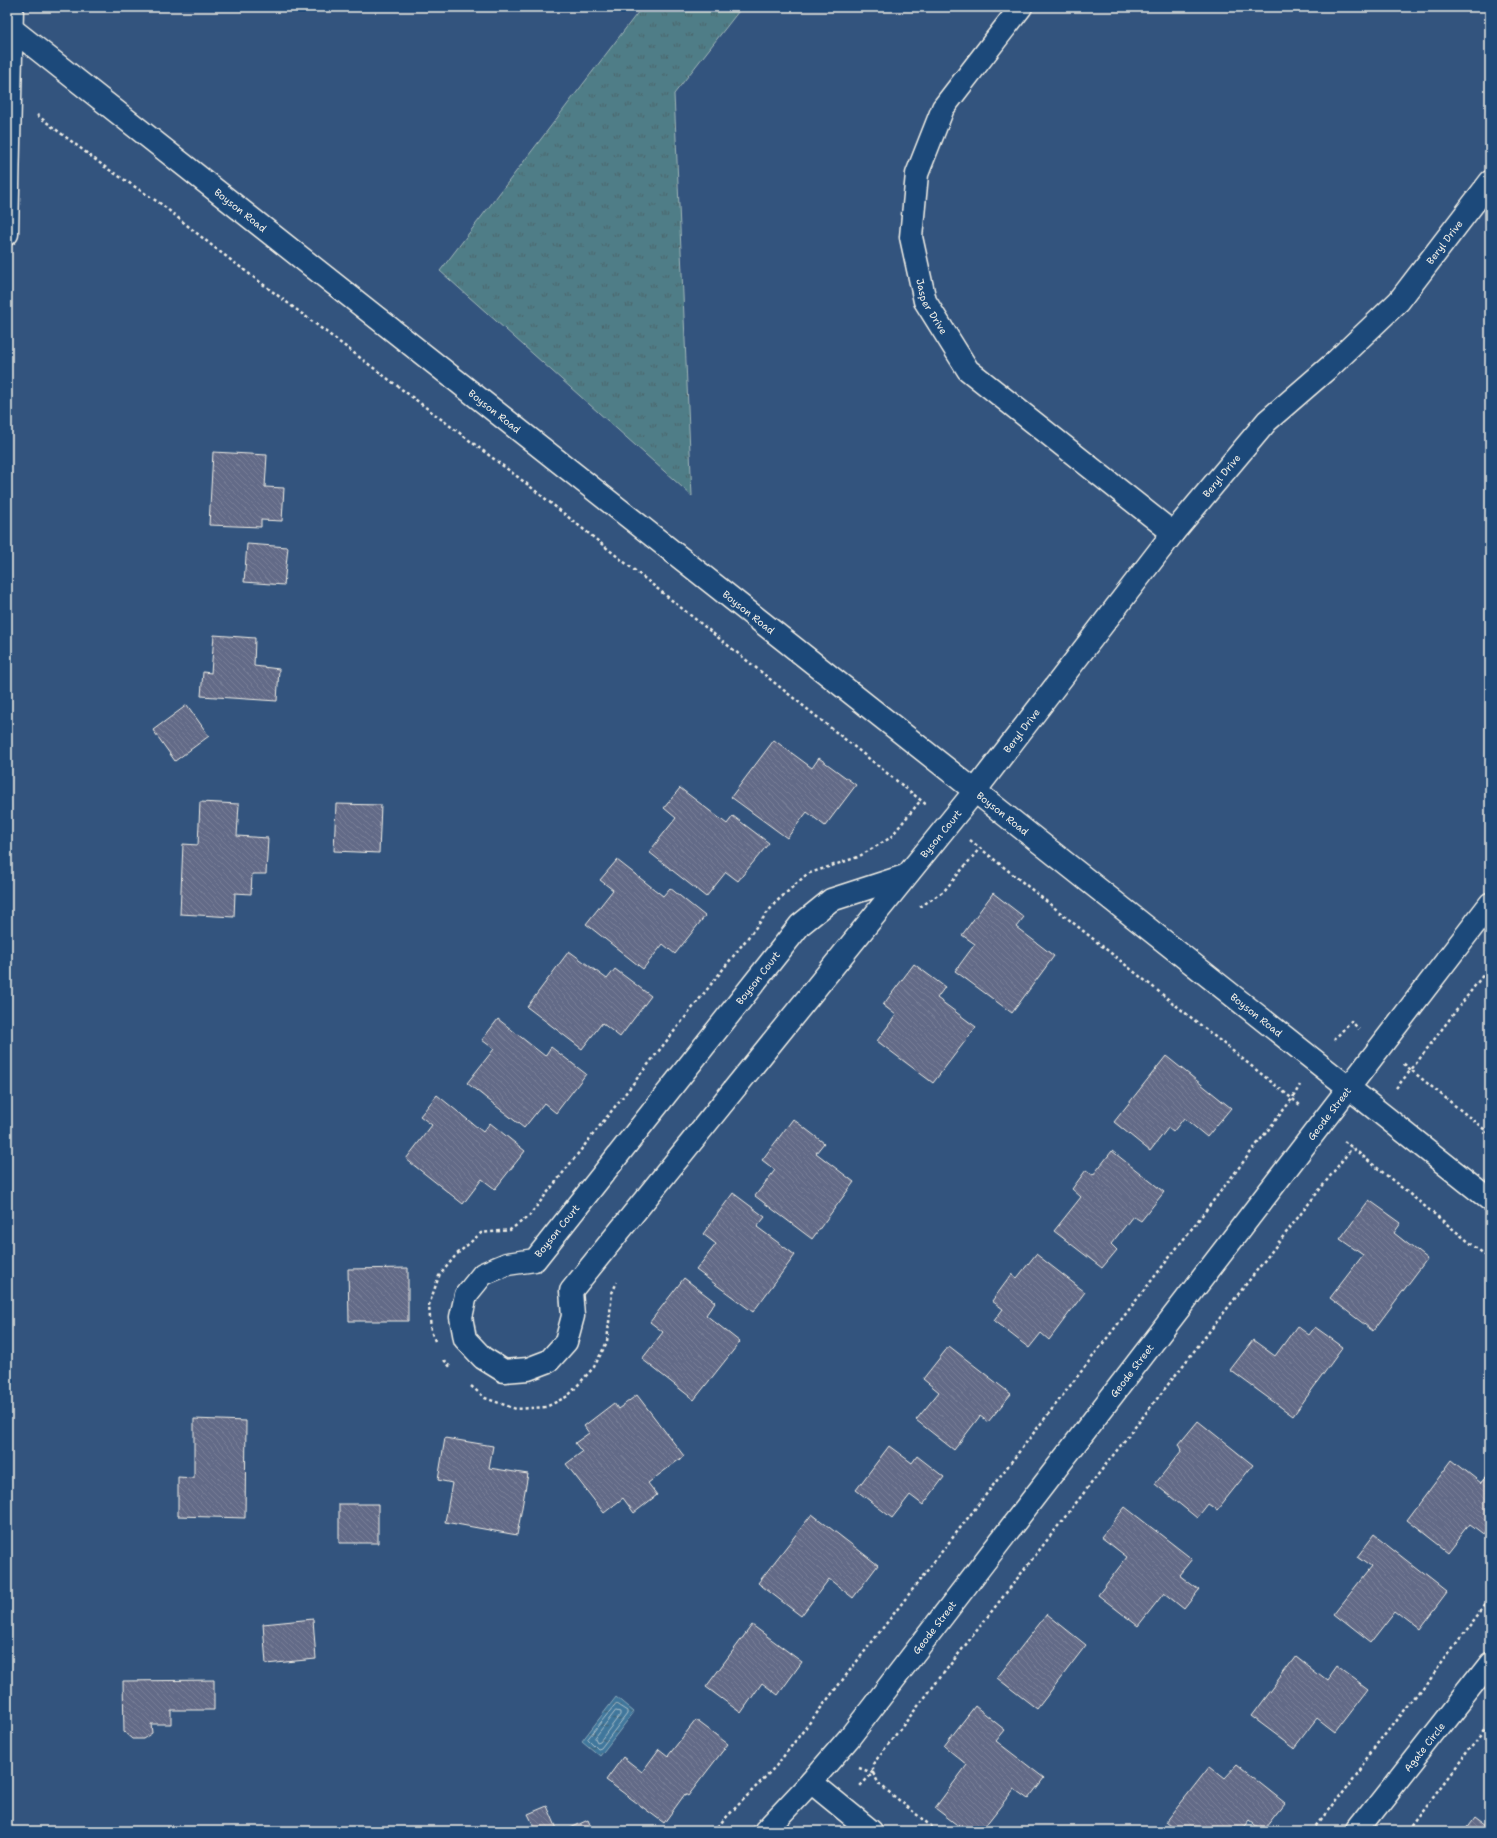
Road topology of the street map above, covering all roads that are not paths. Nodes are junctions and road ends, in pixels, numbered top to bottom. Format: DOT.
graph roads {
  1 [pos="12,7"];
  2 [pos="1021,7"];
  3 [pos="9,27"];
  4 [pos="1490,182"];
  5 [pos="7,234"];
  6 [pos="1173,533"];
  7 [pos="975,791"];
  8 [pos="905,876"];
  9 [pos="1490,904"];
  10 [pos="1350,1088"];
  11 [pos="1490,1200"];
  12 [pos="1490,1663"];
  13 [pos="811,1782"];
  14 [pos="766,1831"];
  15 [pos="871,1831"];
  16 [pos="1358,1831"];
  1 -- 3 [label="street"];
  2 -- 6 [label="street, Jasper Drive"];
  3 -- 5 [label="street"];
  3 -- 7 [label="street, Boyson Road"];
  4 -- 6 [label="street, Beryl Drive"];
  6 -- 7 [label="street, Beryl Drive"];
  7 -- 8 [label="street, Byson Court"];
  7 -- 10 [label="street, Boyson Road"];
  8 -- 8 [label="street, Boyson Court"];
  9 -- 10 [label="street, Geode Street"];
  10 -- 11 [label="street, Boyson Road"];
  10 -- 13 [label="street, Geode Street"];
  12 -- 16 [label="street, Agate Circle"];
  13 -- 14 [label="street, Geode Street"];
  13 -- 15 [label="street"];
}
